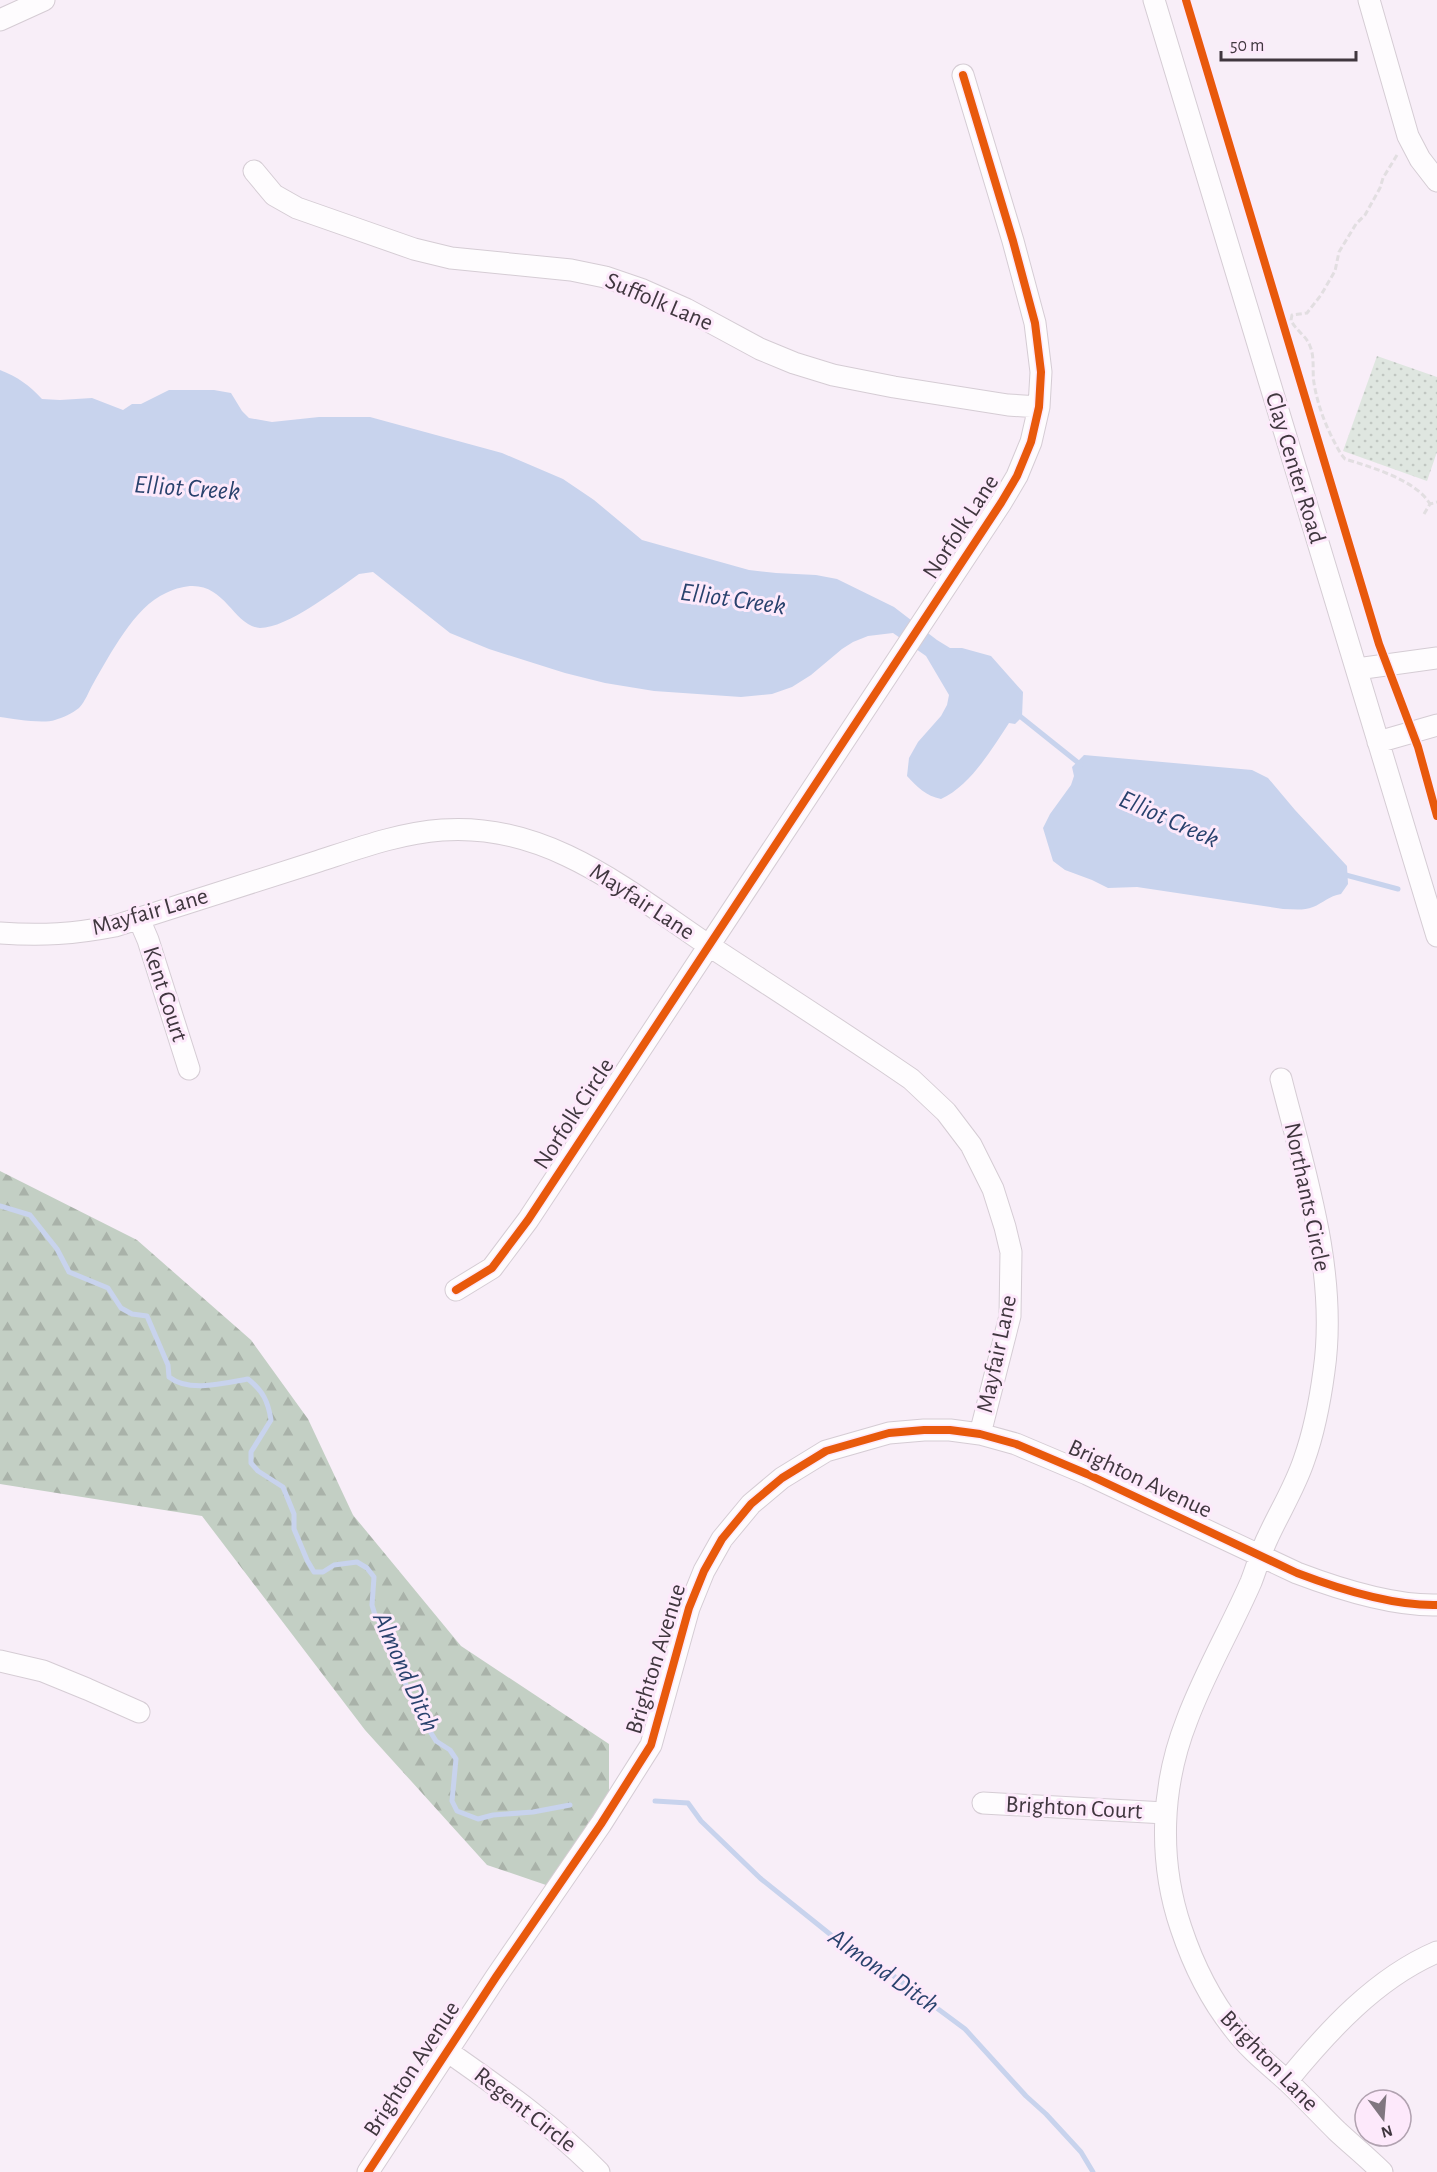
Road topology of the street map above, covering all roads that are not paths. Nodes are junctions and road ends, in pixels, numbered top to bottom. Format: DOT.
graph roads {
  1 [pos="44,0"];
  2 [pos="1154,0"];
  3 [pos="1369,0"];
  4 [pos="0,20"];
  5 [pos="963,75"];
  6 [pos="254,171"];
  7 [pos="1437,181"];
  8 [pos="1039,407"];
  9 [pos="1437,658"];
  10 [pos="1357,669"];
  11 [pos="1437,725"];
  12 [pos="1378,742"];
  13 [pos="139,919"];
  14 [pos="0,933"];
  15 [pos="1437,936"];
  16 [pos="710,946"];
  17 [pos="189,1069"];
  18 [pos="1281,1079"];
  19 [pos="456,1290"];
  20 [pos="980,1434"];
  21 [pos="1260,1556"];
  22 [pos="1437,1605"];
  23 [pos="0,1661"];
  24 [pos="139,1712"];
  25 [pos="983,1803"];
  26 [pos="1165,1813"];
  27 [pos="1437,1952"];
  28 [pos="447,2051"];
  29 [pos="1287,2081"];
  30 [pos="368,2172"];
  31 [pos="599,2172"];
  32 [pos="1382,2172"];
  1 -- 4 [label="street"];
  2 -- 10 [label="street, Clay Center Road"];
  3 -- 7 [label="street"];
  5 -- 8 [label="street, Norfolk Lane"];
  6 -- 8 [label="street, Suffolk Lane"];
  8 -- 16 [label="street, Norfolk Lane"];
  9 -- 10 [label="street"];
  10 -- 12 [label="street, Clay Center Road"];
  11 -- 12 [label="street"];
  12 -- 15 [label="street, Clay Center Road"];
  13 -- 14 [label="street, Mayfair Lane"];
  13 -- 16 [label="street, Mayfair Lane"];
  13 -- 17 [label="street, Kent Court"];
  16 -- 19 [label="street, Norfolk Circle"];
  16 -- 20 [label="street, Mayfair Lane"];
  18 -- 21 [label="street, Northants Circle"];
  20 -- 21 [label="street, Brighton Avenue"];
  20 -- 28 [label="street, Brighton Avenue"];
  21 -- 22 [label="street, Brighton Avenue"];
  21 -- 26 [label="street, Brighton Lane"];
  23 -- 24 [label="street"];
  25 -- 26 [label="street, Brighton Court"];
  26 -- 29 [label="street, Brighton Lane"];
  27 -- 29 [label="street"];
  28 -- 30 [label="street, Brighton Avenue"];
  28 -- 31 [label="street, Regent Circle"];
  29 -- 32 [label="street, Brighton Lane"];
}
